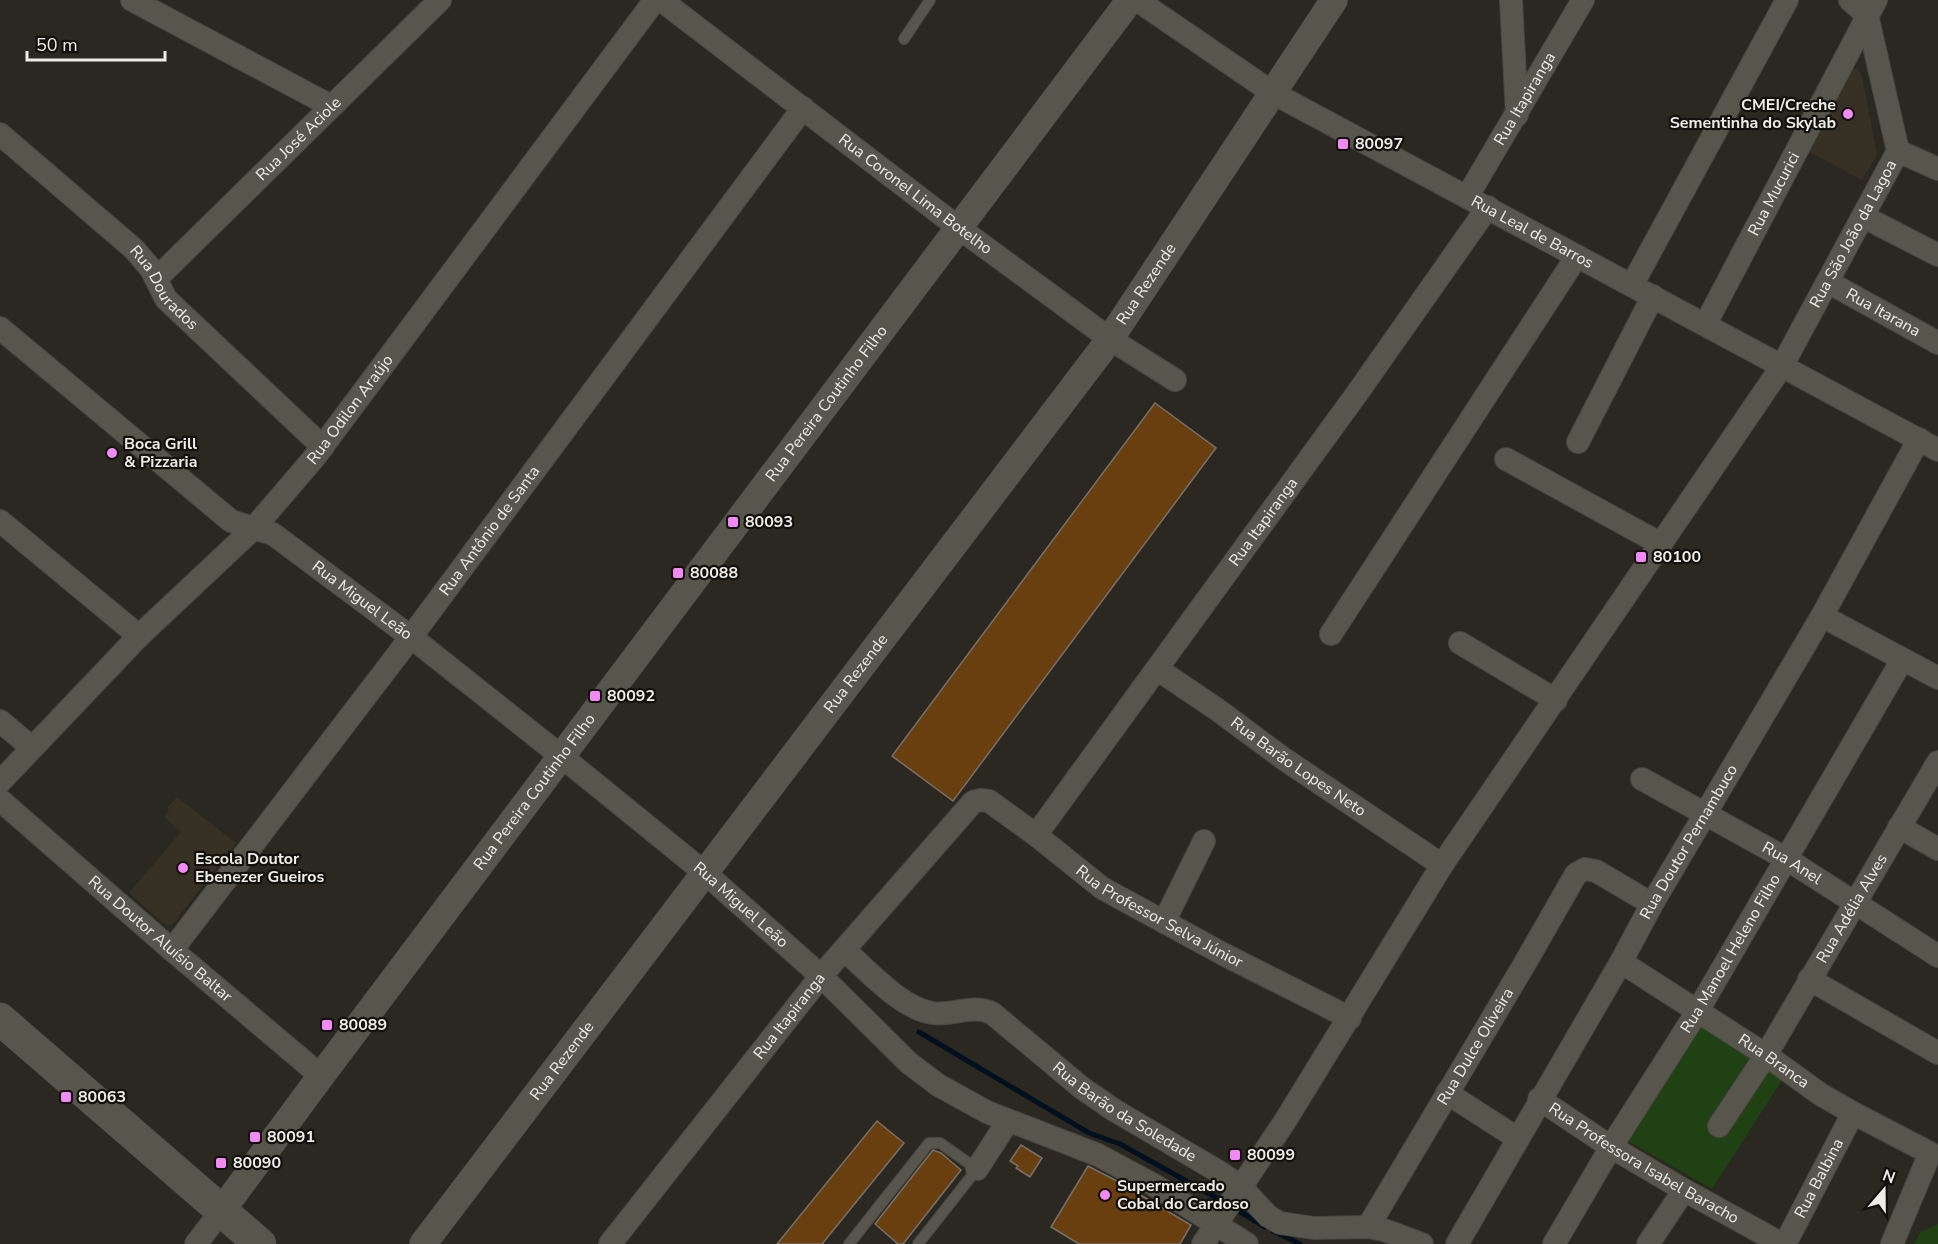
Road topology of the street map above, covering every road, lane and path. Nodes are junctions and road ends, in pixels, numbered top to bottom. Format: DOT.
graph roads {
  1 [pos="132,0"];
  2 [pos="440,0"];
  3 [pos="655,0"];
  4 [pos="661,0"];
  5 [pos="930,0"];
  6 [pos="1130,0"];
  7 [pos="1137,0"];
  8 [pos="1334,0"];
  9 [pos="1511,0"];
  10 [pos="1583,0"];
  11 [pos="1787,0"];
  12 [pos="1850,0"];
  13 [pos="1872,7"];
  14 [pos="904,39"];
  15 [pos="1273,93"];
  16 [pos="331,106"];
  17 [pos="803,108"];
  18 [pos="1517,115"];
  19 [pos="0,134"];
  20 [pos="1898,151"];
  21 [pos="1938,170"];
  22 [pos="1467,196"];
  23 [pos="1488,207"];
  24 [pos="1864,217"];
  25 [pos="959,228"];
  26 [pos="1938,255"];
  27 [pos="1577,256"];
  28 [pos="156,279"];
  29 [pos="1828,282"];
  30 [pos="1632,285"];
  31 [pos="1653,296"];
  32 [pos="1706,325"];
  33 [pos="0,328"];
  34 [pos="1110,339"];
  35 [pos="1938,343"];
  36 [pos="1782,366"];
  37 [pos="1175,380"];
  38 [pos="1578,442"];
  39 [pos="1929,445"];
  40 [pos="323,447"];
  41 [pos="1506,459"];
  42 [pos="0,521"];
  43 [pos="254,528"];
  44 [pos="1661,544"];
  45 [pos="1822,616"];
  46 [pos="1331,634"];
  47 [pos="139,636"];
  48 [pos="411,637"];
  49 [pos="1460,644"];
  50 [pos="1902,660"];
  51 [pos="1157,669"];
  52 [pos="1938,678"];
  53 [pos="1556,700"];
  54 [pos="0,721"];
  55 [pos="31,747"];
  56 [pos="561,756"];
  57 [pos="1938,762"];
  58 [pos="1642,779"];
  59 [pos="0,782"];
  60 [pos="0,800"];
  61 [pos="981,800"];
  62 [pos="1705,813"];
  63 [pos="1899,827"];
  64 [pos="1036,835"];
  65 [pos="1204,841"];
  66 [pos="1938,849"];
  67 [pos="1785,858"];
  68 [pos="1443,865"];
  69 [pos="705,873"];
  70 [pos="1854,903"];
  71 [pos="1652,904"];
  72 [pos="1164,922"];
  73 [pos="172,950"];
  74 [pos="844,950"];
  75 [pos="1938,956"];
  76 [pos="1620,962"];
  77 [pos="821,976"];
  78 [pos="1809,979"];
  79 [pos="1697,1012"];
  80 [pos="1350,1018"];
  81 [pos="0,1019"];
  82 [pos="1938,1053"];
  83 [pos="1766,1055"];
  84 [pos="321,1076"];
  85 [pos="1447,1093"];
  86 [pos="1539,1099"];
  87 [pos="1853,1113"];
  88 [pos="1008,1121"];
  89 [pos="1719,1126"];
  90 [pos="1517,1138"];
  91 [pos="1611,1147"];
  92 [pos="977,1169"];
  93 [pos="1240,1190"];
  94 [pos="1684,1190"];
  95 [pos="222,1210"];
  96 [pos="1218,1221"];
  97 [pos="1368,1227"];
  98 [pos="1754,1237"];
  99 [pos="196,1244"];
  100 [pos="260,1244"];
  101 [pos="423,1244"];
  102 [pos="610,1244"];
  103 [pos="849,1244"];
  104 [pos="918,1244"];
  105 [pos="1203,1244"];
  106 [pos="1247,1244"];
  107 [pos="1422,1244"];
  108 [pos="1457,1244"];
  109 [pos="1554,1244"];
  110 [pos="1648,1244"];
  111 [pos="1783,1244"];
  112 [pos="1892,1244"];
  1 -- 16 [label="street"];
  2 -- 16 [label="street, Rua José Aciole"];
  3 -- 40 [label="street, Rua Odilon Araújo"];
  4 -- 17 [label="street, Rua Coronel Lima Botelho"];
  5 -- 14 [label="lane"];
  6 -- 25 [label="street, Rua Pereira Coutinho Filho"];
  7 -- 15 [label="street, Rua Leal de Barros"];
  8 -- 15 [label="street, Rua Rezende"];
  9 -- 18 [label="street"];
  10 -- 18 [label="street, Rua Itapiranga"];
  11 -- 30 [label="street"];
  12 -- 13 [label="street"];
  13 -- 20 [label="street, Rua São João da Lagoa"];
  13 -- 32 [label="street, Rua Mucurici"];
  15 -- 22 [label="street, Rua Leal de Barros"];
  15 -- 34 [label="street, Rua Rezende"];
  16 -- 28 [label="street, Rua José Aciole"];
  17 -- 25 [label="street, Rua Coronel Lima Botelho"];
  17 -- 48 [label="street, Rua Antônio de Santa"];
  18 -- 22 [label="street, Rua Itapiranga"];
  19 -- 28 [label="street, Rua Dourados"];
  20 -- 21 [label="street"];
  20 -- 24 [label="street, Rua São João da Lagoa"];
  22 -- 23 [label="street, Rua Leal de Barros"];
  23 -- 27 [label="street, Rua Leal de Barros"];
  23 -- 51 [label="street, Rua Itapiranga"];
  24 -- 26 [label="street"];
  24 -- 29 [label="street, Rua São João da Lagoa"];
  25 -- 34 [label="street, Rua Coronel Lima Botelho"];
  25 -- 56 [label="street, Rua Pereira Coutinho Filho"];
  27 -- 30 [label="street, Rua Leal de Barros"];
  27 -- 46 [label="street"];
  28 -- 40 [label="street, Rua Dourados"];
  29 -- 35 [label="street, Rua Itarana"];
  29 -- 36 [label="street, Rua São João da Lagoa"];
  30 -- 31 [label="street, Rua Leal de Barros"];
  31 -- 32 [label="street, Rua Leal de Barros"];
  31 -- 38 [label="street"];
  32 -- 36 [label="street, Rua Leal de Barros"];
  33 -- 43 [label="street, Rua Miguel Leão"];
  34 -- 37 [label="street, Rua Coronel Lima Botelho"];
  34 -- 69 [label="street, Rua Rezende"];
  36 -- 39 [label="street, Rua Leal de Barros"];
  36 -- 44 [label="street, Rua São João da Lagoa"];
  39 -- 45 [label="street, Rua Doutor Pernambuco"];
  40 -- 43 [label="street, Rua Odilon Araújo"];
  41 -- 44 [label="street"];
  42 -- 47 [label="street"];
  43 -- 47 [label="street, Rua Odilon Araújo"];
  43 -- 48 [label="street, Rua Miguel Leão"];
  44 -- 53 [label="street, Rua São João da Lagoa"];
  45 -- 50 [label="street"];
  45 -- 62 [label="street, Rua Doutor Pernambuco"];
  47 -- 55 [label="street, Rua Odilon Araújo"];
  48 -- 56 [label="street, Rua Miguel Leão"];
  48 -- 73 [label="street, Rua Antônio de Santa"];
  49 -- 53 [label="street"];
  50 -- 52 [label="street"];
  50 -- 67 [label="street, Rua Manoel Heleno Filho"];
  51 -- 64 [label="street, Rua Itapiranga"];
  51 -- 68 [label="street, Rua Barão Lopes Neto"];
  53 -- 68 [label="street, Rua São João da Lagoa"];
  54 -- 55 [label="street"];
  55 -- 59 [label="street, Rua Odilon Araújo"];
  56 -- 69 [label="street, Rua Miguel Leão"];
  56 -- 84 [label="street, Rua Pereira Coutinho Filho"];
  57 -- 63 [label="street, Rua Adélia Alves"];
  58 -- 62 [label="street, Rua Anel"];
  60 -- 73 [label="street, Rua Doutor Aluísio Baltar"];
  61 -- 64 [label="street, Rua Professor Selva Júnior"];
  61 -- 74 [label="street, Rua Itapiranga"];
  62 -- 67 [label="street, Rua Anel"];
  62 -- 71 [label="street, Rua Doutor Pernambuco"];
  63 -- 66 [label="street"];
  63 -- 70 [label="street, Rua Adélia Alves"];
  64 -- 72 [label="street, Rua Professor Selva Júnior"];
  65 -- 72 [label="street"];
  67 -- 70 [label="street, Rua Anel"];
  67 -- 79 [label="street, Rua Manoel Heleno Filho"];
  68 -- 80 [label="street, Rua São João da Lagoa"];
  69 -- 77 [label="street, Rua Miguel Leão"];
  69 -- 101 [label="street, Rua Rezende"];
  70 -- 75 [label="street, Rua Anel"];
  70 -- 78 [label="street, Rua Adélia Alves"];
  71 -- 76 [label="street, Rua Doutor Pernambuco"];
  71 -- 85 [label="street, Rua Dulce Oliveira"];
  72 -- 80 [label="street, Rua Professor Selva Júnior"];
  73 -- 84 [label="street, Rua Doutor Aluísio Baltar"];
  74 -- 77 [label="street, Rua Itapiranga"];
  74 -- 93 [label="street, Rua Barão da Soledade"];
  76 -- 79 [label="street, Rua Branca"];
  76 -- 86 [label="street, Rua Doutor Pernambuco"];
  77 -- 88 [label="street, Rua Miguel Leão"];
  77 -- 102 [label="street, Rua Itapiranga"];
  78 -- 82 [label="street"];
  78 -- 83 [label="street, Rua Adélia Alves"];
  79 -- 83 [label="street, Rua Branca"];
  79 -- 91 [label="street, Rua Manoel Heleno Filho"];
  80 -- 93 [label="street, Rua São João da Lagoa"];
  81 -- 95 [label="main road"];
  83 -- 87 [label="street, Rua Branca"];
  83 -- 89 [label="street, Rua Adélia Alves"];
  84 -- 95 [label="street, Rua Pereira Coutinho Filho"];
  85 -- 90 [label="street"];
  85 -- 97 [label="street, Rua Dulce Oliveira"];
  86 -- 90 [label="street, Rua Doutor Pernambuco"];
  86 -- 91 [label="street, Rua Professora Isabel Baracho"];
  87 -- 111 [label="street, Rua Balbina"];
  87 -- 112 [label="street, Rua Branca"];
  88 -- 92 [label="street"];
  88 -- 96 [label="street, Rua Miguel Leão"];
  90 -- 108 [label="street, Rua Doutor Pernambuco"];
  91 -- 94 [label="street, Rua Professora Isabel Baracho"];
  91 -- 109 [label="street, Rua Manoel Heleno Filho"];
  92 -- 103 [label="lane"];
  92 -- 104 [label="lane"];
  93 -- 96 [label="street, Rua São João da Lagoa"];
  93 -- 97 [label="street, Rua Barão da Soledade"];
  94 -- 98 [label="street, Rua Professora Isabel Baracho"];
  94 -- 110 [label="street"];
  95 -- 99 [label="street"];
  95 -- 100 [label="main road"];
  96 -- 105 [label="street, Rua São João da Lagoa"];
  96 -- 106 [label="street, Rua Miguel Leão"];
  97 -- 107 [label="street, Rua Barão da Soledade"];
  98 -- 111 [label="street, Rua Professora Isabel Baracho"];
}
